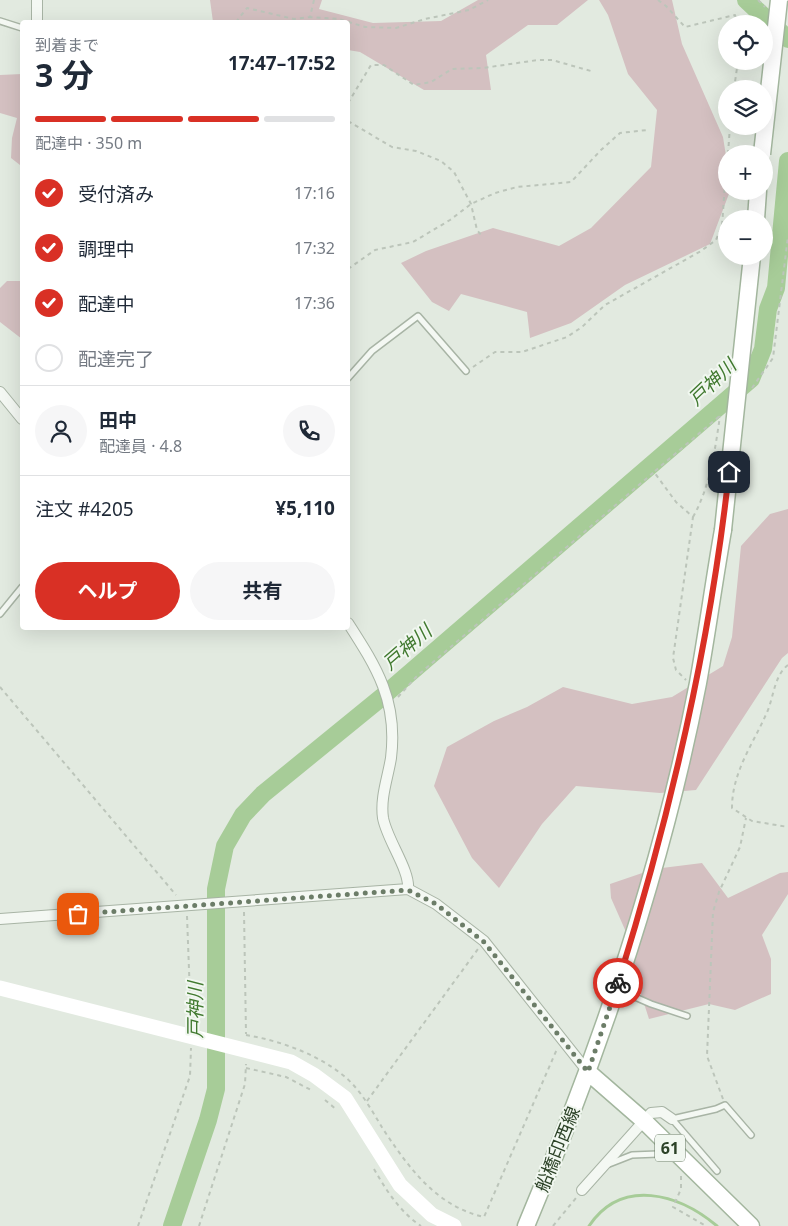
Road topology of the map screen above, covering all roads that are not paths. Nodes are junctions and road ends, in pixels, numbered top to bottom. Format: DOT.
graph roads {
  1 [pos="37,0"];
  2 [pos="779,0"];
  3 [pos="37,20"];
  4 [pos="0,21"];
  5 [pos="20,27"];
  6 [pos="763,145"];
  7 [pos="751,265"];
  8 [pos="466,371"];
  9 [pos="350,376"];
  10 [pos="0,392"];
  11 [pos="20,417"];
  12 [pos="20,589"];
  13 [pos="0,614"];
  14 [pos="350,626"];
  15 [pos="408,890"];
  16 [pos="0,920"];
  17 [pos="0,988"];
  18 [pos="616,989"];
  19 [pos="687,1016"];
  20 [pos="588,1072"];
  21 [pos="672,1119"];
  22 [pos="642,1120"];
  23 [pos="751,1135"];
  24 [pos="658,1154"];
  25 [pos="717,1171"];
  26 [pos="598,1172"];
  27 [pos="582,1190"];
  28 [pos="454,1226"];
  29 [pos="526,1226"];
  30 [pos="751,1226"];
  1 -- 3 [label="street"];
  2 -- 6 [label="main road, bridge"];
  4 -- 5 [label="lane"];
  7 -- 18 [label="main road, 船橋印西線, bridge"];
  8 -- 9 [label="lane"];
  10 -- 11 [label="street"];
  12 -- 13 [label="lane"];
  14 -- 15 [label="street"];
  15 -- 16 [label="street"];
  15 -- 20 [label="street"];
  17 -- 28 [label="street"];
  18 -- 19 [label="lane"];
  18 -- 20 [label="main road, 船橋印西線"];
  20 -- 22 [label="main road, 61"];
  20 -- 29 [label="main road, 船橋印西線"];
  21 -- 22 [label="street"];
  21 -- 23 [label="lane"];
  21 -- 25 [label="lane"];
  22 -- 26 [label="street"];
  22 -- 30 [label="main road, 61"];
  24 -- 26 [label="lane"];
  26 -- 27 [label="street"];
}
